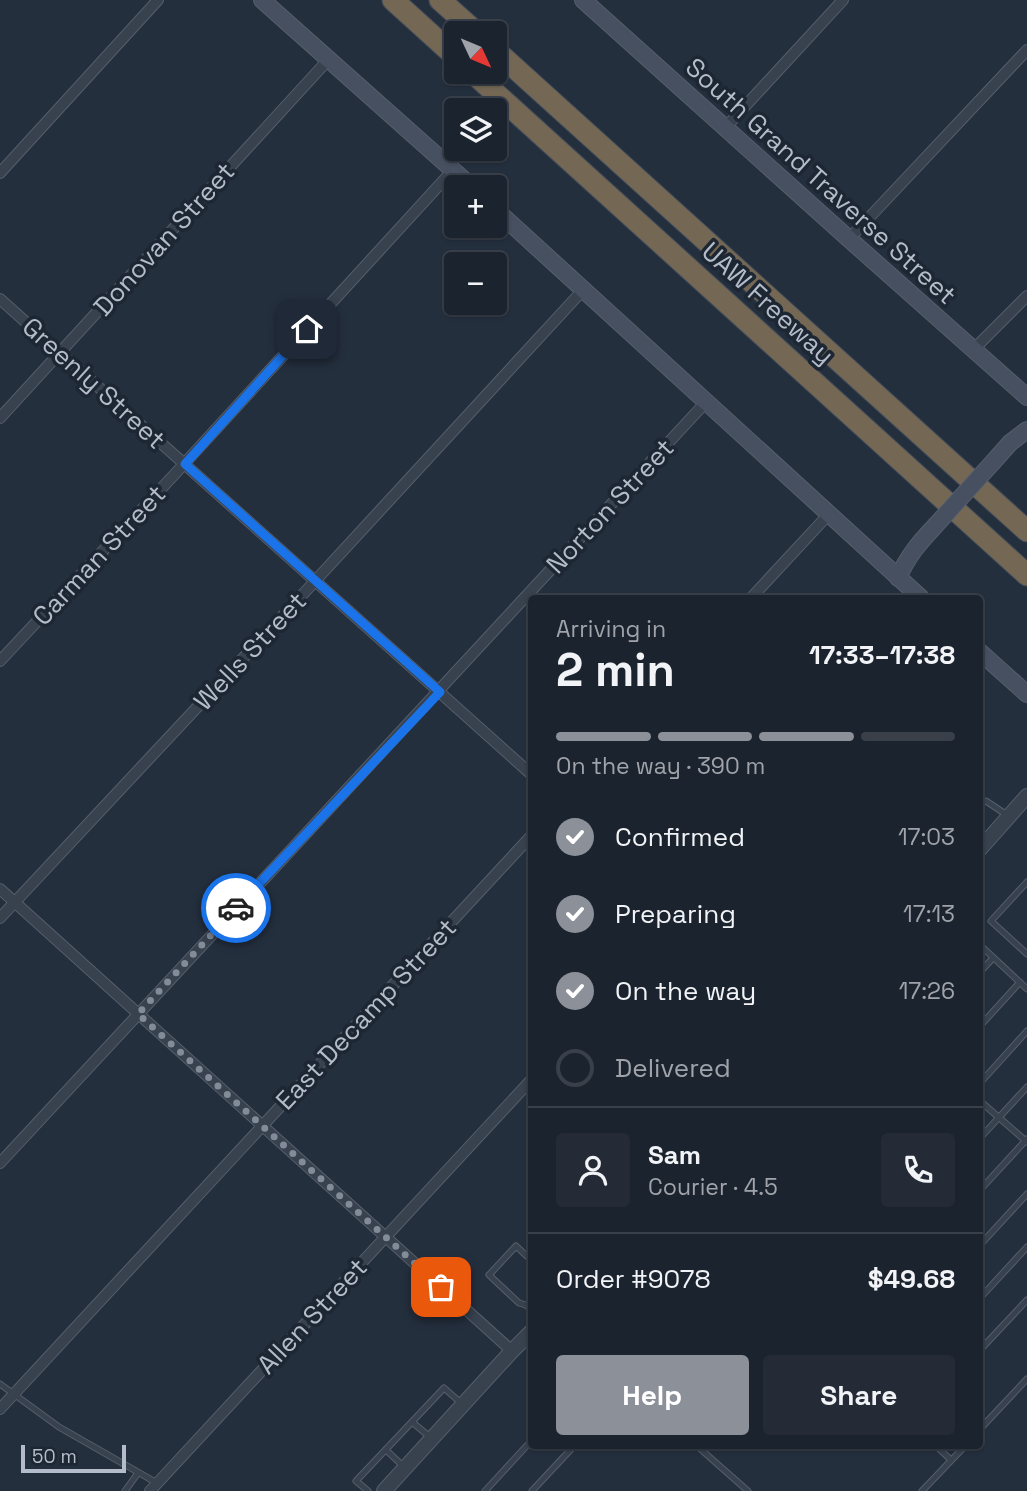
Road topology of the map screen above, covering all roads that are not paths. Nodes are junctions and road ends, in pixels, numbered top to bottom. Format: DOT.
graph roads {
  1 [pos="158,0"];
  2 [pos="262,0"];
  3 [pos="393,0"];
  4 [pos="440,0"];
  5 [pos="843,0"];
  6 [pos="594,4"];
  7 [pos="464,21"];
  8 [pos="444,46"];
  9 [pos="1027,50"];
  10 [pos="328,60"];
  11 [pos="508,62"];
  12 [pos="485,84"];
  13 [pos="725,128"];
  14 [pos="453,170"];
  15 [pos="0,173"];
  16 [pos="459,175"];
  17 [pos="507,220"];
  18 [pos="849,239"];
  19 [pos="583,290"];
  20 [pos="1027,296"];
  21 [pos="0,299"];
  22 [pos="974,350"];
  23 [pos="61,353"];
  24 [pos="1027,397"];
  25 [pos="706,402"];
  26 [pos="0,418"];
  27 [pos="1027,430"];
  28 [pos="185,464"];
  29 [pos="828,515"];
  30 [pos="1027,531"];
  31 [pos="1027,575"];
  32 [pos="898,578"];
  33 [pos="315,581"];
  34 [pos="529,595"];
  35 [pos="754,595"];
  36 [pos="917,595"];
  37 [pos="528,596"];
  38 [pos="983,655"];
  39 [pos="0,661"];
  40 [pos="440,692"];
  41 [pos="1027,694"];
  42 [pos="528,771"];
  43 [pos="1027,796"];
  44 [pos="983,802"];
  45 [pos="1010,816"];
  46 [pos="528,839"];
  47 [pos="983,846"];
  48 [pos="1027,882"];
  49 [pos="0,890"];
  50 [pos="15,902"];
  51 [pos="0,918"];
  52 [pos="1027,942"];
  53 [pos="983,948"];
  54 [pos="1021,948"];
  55 [pos="1027,954"];
  56 [pos="993,958"];
  57 [pos="983,969"];
  58 [pos="1020,982"];
  59 [pos="1027,989"];
  60 [pos="138,1014"];
  61 [pos="983,1023"];
  62 [pos="1027,1031"];
  63 [pos="983,1080"];
  64 [pos="528,1083"];
  65 [pos="1027,1087"];
  66 [pos="983,1104"];
  67 [pos="999,1117"];
  68 [pos="262,1125"];
  69 [pos="983,1135"];
  70 [pos="1026,1141"];
  71 [pos="0,1163"];
  72 [pos="983,1187"];
  73 [pos="1027,1194"];
  74 [pos="386,1237"];
  75 [pos="983,1242"];
  76 [pos="1027,1247"];
  77 [pos="528,1257"];
  78 [pos="983,1295"];
  79 [pos="1027,1300"];
  80 [pos="528,1308"];
  81 [pos="528,1335"];
  82 [pos="983,1347"];
  83 [pos="512,1351"];
  84 [pos="1027,1379"];
  85 [pos="0,1384"];
  86 [pos="14,1393"];
  87 [pos="464,1405"];
  88 [pos="0,1409"];
  89 [pos="412,1422"];
  90 [pos="983,1426"];
  91 [pos="432,1439"];
  92 [pos="528,1444"];
  93 [pos="571,1449"];
  94 [pos="700,1449"];
  95 [pos="939,1449"];
  96 [pos="962,1449"];
  97 [pos="386,1450"];
  98 [pos="951,1460"];
  99 [pos="405,1468"];
  100 [pos="138,1473"];
  101 [pos="153,1487"];
  102 [pos="125,1491"];
  103 [pos="368,1491"];
  104 [pos="384,1491"];
  105 [pos="485,1491"];
  106 [pos="532,1491"];
  107 [pos="748,1491"];
  108 [pos="922,1491"];
  1 -- 15 [label="street"];
  2 -- 10 [label="main road"];
  3 -- 8 [label="highway"];
  4 -- 7 [label="highway"];
  5 -- 13 [label="street"];
  6 -- 13 [label="main road, South Grand Traverse Street"];
  9 -- 18 [label="street"];
  10 -- 14 [label="main road"];
  10 -- 23 [label="street, Donovan Street"];
  11 -- 30 [label="highway, UAW Freeway"];
  12 -- 31 [label="highway, UAW Freeway"];
  13 -- 18 [label="main road, South Grand Traverse Street"];
  14 -- 16 [label="main road"];
  14 -- 28 [label="street, Carman Street"];
  17 -- 19 [label="main road"];
  18 -- 22 [label="main road, South Grand Traverse Street"];
  19 -- 25 [label="main road"];
  19 -- 33 [label="street, Wells Street"];
  20 -- 22 [label="street"];
  21 -- 23 [label="street, Greenly Street"];
  22 -- 24 [label="main road, South Grand Traverse Street"];
  23 -- 26 [label="street, Donovan Street"];
  23 -- 28 [label="street, Greenly Street"];
  25 -- 29 [label="main road"];
  25 -- 34 [label="street, Norton Street"];
  27 -- 32 [label="main road, bridge"];
  28 -- 33 [label="street, Greenly Street"];
  28 -- 39 [label="street, Carman Street"];
  29 -- 32 [label="main road"];
  29 -- 35 [label="street"];
  32 -- 36 [label="main road"];
  33 -- 40 [label="street, Greenly Street"];
  33 -- 50 [label="street, Wells Street"];
  37 -- 40 [label="street, Norton Street"];
  38 -- 41 [label="main road"];
  40 -- 42 [label="street, Greenly Street"];
  40 -- 60 [label="street, Norton Street"];
  43 -- 45 [label="street"];
  44 -- 45 [label="lane"];
  45 -- 47 [label="street"];
  46 -- 68 [label="street, East Decamp Street"];
  48 -- 54 [label="lane"];
  49 -- 50 [label="street"];
  50 -- 51 [label="street, Wells Street"];
  50 -- 60 [label="street"];
  52 -- 54 [label="lane"];
  53 -- 56 [label="lane"];
  54 -- 55 [label="lane"];
  56 -- 57 [label="lane"];
  56 -- 58 [label="lane"];
  58 -- 59 [label="lane"];
  58 -- 61 [label="lane"];
  60 -- 68 [label="street"];
  60 -- 71 [label="street, Norton Street"];
  62 -- 63 [label="lane"];
  64 -- 74 [label="street, Allen Street"];
  65 -- 67 [label="lane"];
  66 -- 67 [label="lane"];
  67 -- 69 [label="lane"];
  67 -- 70 [label="lane"];
  68 -- 74 [label="street"];
  68 -- 86 [label="street, East Decamp Street"];
  70 -- 72 [label="lane"];
  73 -- 75 [label="lane"];
  74 -- 83 [label="street"];
  74 -- 101 [label="street, Allen Street"];
  76 -- 78 [label="lane"];
  77 -- 80 [label="lane"];
  79 -- 82 [label="lane"];
  81 -- 83 [label="street"];
  83 -- 87 [label="street"];
  84 -- 90 [label="lane"];
  85 -- 86 [label="lane"];
  86 -- 88 [label="street, East Decamp Street"];
  86 -- 100 [label="lane"];
  87 -- 89 [label="lane"];
  87 -- 91 [label="street"];
  89 -- 91 [label="lane"];
  89 -- 97 [label="lane"];
  91 -- 99 [label="street"];
  92 -- 105 [label="lane"];
  93 -- 106 [label="lane"];
  94 -- 107 [label="lane"];
  95 -- 98 [label="lane"];
  96 -- 98 [label="lane"];
  97 -- 99 [label="lane"];
  97 -- 103 [label="lane"];
  98 -- 108 [label="lane"];
  99 -- 104 [label="street"];
  100 -- 101 [label="lane"];
  100 -- 102 [label="lane"];
}
